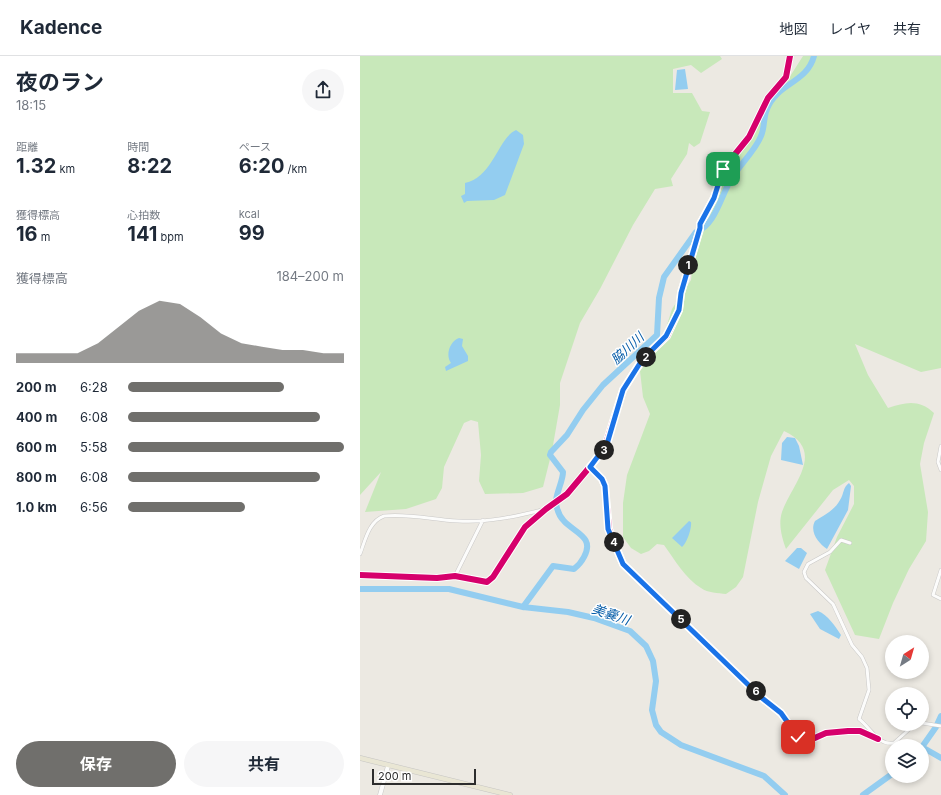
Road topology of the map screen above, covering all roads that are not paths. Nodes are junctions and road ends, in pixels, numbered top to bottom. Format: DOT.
graph roads {
  1 [pos="790,56"];
  2 [pos="941,446"];
  3 [pos="590,467"];
  4 [pos="941,470"];
  5 [pos="546,509"];
  6 [pos="483,520"];
  7 [pos="850,543"];
  8 [pos="360,554"];
  9 [pos="941,570"];
  10 [pos="360,575"];
  11 [pos="455,576"];
  12 [pos="941,598"];
  13 [pos="929,723"];
  14 [pos="941,726"];
  15 [pos="907,731"];
  16 [pos="878,739"];
  17 [pos="360,758"];
  18 [pos="388,766"];
  19 [pos="380,795"];
  20 [pos="510,795"];
  1 -- 3 [label="street"];
  2 -- 4 [label="street"];
  3 -- 5 [label="street"];
  3 -- 16 [label="street"];
  5 -- 6 [label="street"];
  5 -- 11 [label="street"];
  6 -- 8 [label="street"];
  6 -- 11 [label="street"];
  7 -- 16 [label="street"];
  9 -- 12 [label="street"];
  10 -- 11 [label="street"];
  13 -- 14 [label="street"];
  15 -- 16 [label="street"];
  17 -- 18 [label="main road"];
  18 -- 19 [label="main road"];
  18 -- 20 [label="main road"];
}
